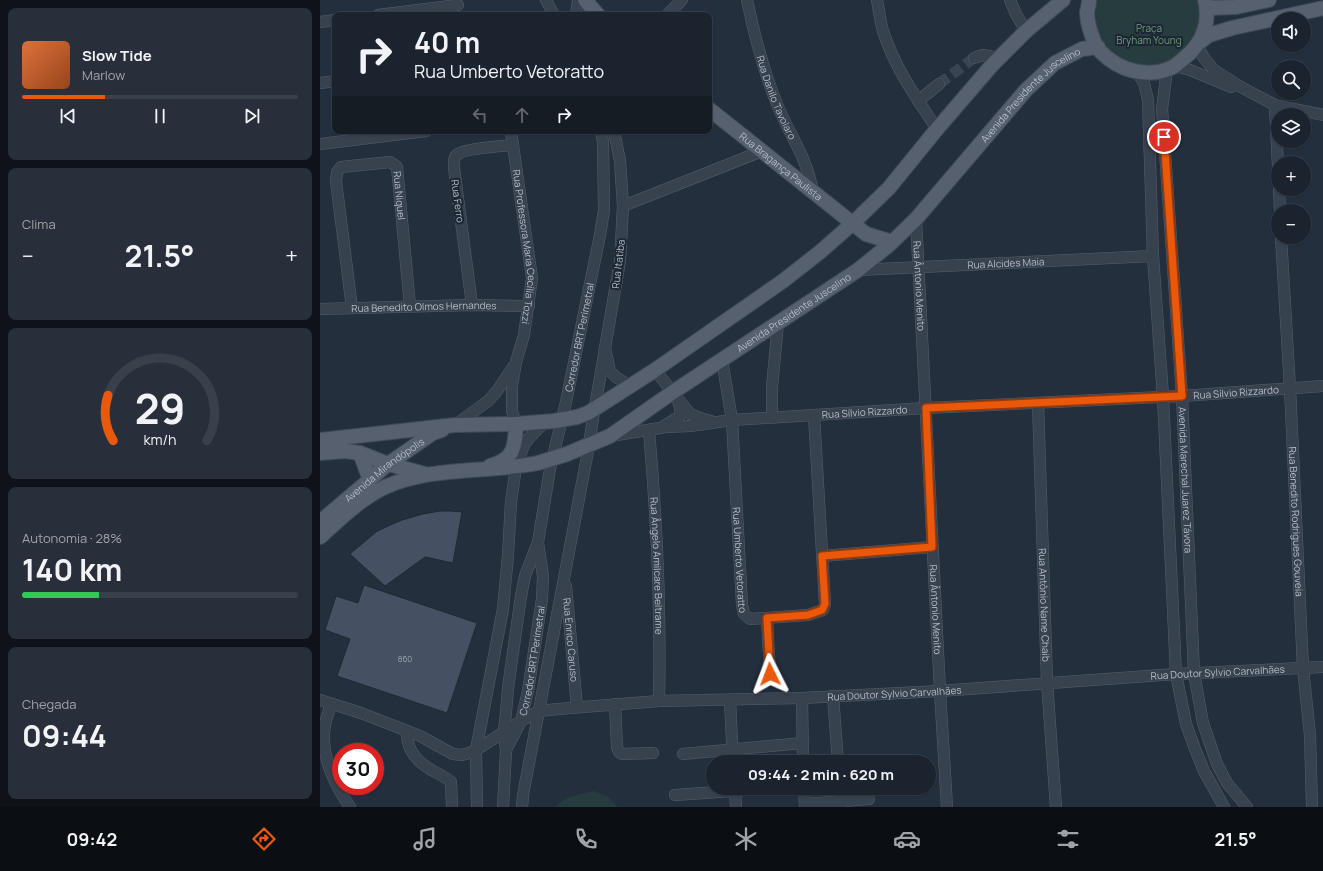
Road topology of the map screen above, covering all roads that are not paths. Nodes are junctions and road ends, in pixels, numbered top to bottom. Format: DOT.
graph roads {
  1 [pos="546,0"];
  2 [pos="578,0"];
  3 [pos="682,0"];
  4 [pos="747,0"];
  5 [pos="877,0"];
  6 [pos="1010,0"];
  7 [pos="1063,0"];
  8 [pos="1089,0"];
  9 [pos="1269,0"];
  10 [pos="455,3"];
  11 [pos="1206,4"];
  12 [pos="1323,8"];
  13 [pos="397,12"];
  14 [pos="462,12"];
  15 [pos="552,12"];
  16 [pos="576,12"];
  17 [pos="670,12"];
  18 [pos="332,20"];
  19 [pos="320,22"];
  20 [pos="1026,31"];
  21 [pos="1199,44"];
  22 [pos="1098,47"];
  23 [pos="974,58"];
  24 [pos="1000,58"];
  25 [pos="1171,68"];
  26 [pos="1137,72"];
  27 [pos="332,82"];
  28 [pos="320,83"];
  29 [pos="939,84"];
  30 [pos="918,101"];
  31 [pos="1271,103"];
  32 [pos="712,111"];
  33 [pos="1323,115"];
  34 [pos="937,128"];
  35 [pos="402,134"];
  36 [pos="512,134"];
  37 [pos="602,134"];
  38 [pos="615,134"];
  39 [pos="320,144"];
  40 [pos="514,145"];
  41 [pos="762,151"];
  42 [pos="1277,156"];
  43 [pos="813,192"];
  44 [pos="623,206"];
  45 [pos="916,219"];
  46 [pos="853,223"];
  47 [pos="892,242"];
  48 [pos="1281,244"];
  49 [pos="1153,256"];
  50 [pos="917,267"];
  51 [pos="858,270"];
  52 [pos="472,305"];
  53 [pos="410,306"];
  54 [pos="529,306"];
  55 [pos="352,308"];
  56 [pos="320,309"];
  57 [pos="778,323"];
  58 [pos="605,348"];
  59 [pos="722,360"];
  60 [pos="516,362"];
  61 [pos="655,370"];
  62 [pos="630,386"];
  63 [pos="1323,386"];
  64 [pos="1290,388"];
  65 [pos="675,395"];
  66 [pos="1163,396"];
  67 [pos="1182,396"];
  68 [pos="1038,403"];
  69 [pos="926,408"];
  70 [pos="594,410"];
  71 [pos="814,415"];
  72 [pos="772,418"];
  73 [pos="732,420"];
  74 [pos="550,421"];
  75 [pos="718,422"];
  76 [pos="500,424"];
  77 [pos="516,424"];
  78 [pos="455,425"];
  79 [pos="660,428"];
  80 [pos="649,431"];
  81 [pos="433,433"];
  82 [pos="610,436"];
  83 [pos="320,440"];
  84 [pos="515,442"];
  85 [pos="589,446"];
  86 [pos="320,453"];
  87 [pos="360,453"];
  88 [pos="388,464"];
  89 [pos="516,467"];
  90 [pos="474,470"];
  91 [pos="414,472"];
  92 [pos="428,475"];
  93 [pos="370,480"];
  94 [pos="320,522"];
  95 [pos="320,537"];
  96 [pos="538,542"];
  97 [pos="932,547"];
  98 [pos="822,556"];
  99 [pos="565,573"];
  100 [pos="767,618"];
  101 [pos="1323,667"];
  102 [pos="1303,668"];
  103 [pos="1194,673"];
  104 [pos="770,674"];
  105 [pos="1176,674"];
  106 [pos="1047,682"];
  107 [pos="940,690"];
  108 [pos="833,696"];
  109 [pos="802,698"];
  110 [pos="320,700"];
  111 [pos="730,700"];
  112 [pos="659,702"];
  113 [pos="331,704"];
  114 [pos="615,704"];
  115 [pos="577,707"];
  116 [pos="539,711"];
  117 [pos="521,721"];
  118 [pos="407,731"];
  119 [pos="504,732"];
  120 [pos="803,743"];
  121 [pos="476,750"];
  122 [pos="733,750"];
  123 [pos="506,751"];
  124 [pos="653,753"];
  125 [pos="683,754"];
  126 [pos="733,755"];
  127 [pos="803,755"];
  128 [pos="837,755"];
  129 [pos="706,792"];
  130 [pos="675,795"];
  131 [pos="735,795"];
  132 [pos="804,795"];
  133 [pos="870,799"];
  134 [pos="841,804"];
  135 [pos="805,806"];
  136 [pos="350,807"];
  137 [pos="452,807"];
  138 [pos="477,807"];
  139 [pos="502,807"];
  140 [pos="522,807"];
  141 [pos="736,807"];
  142 [pos="947,807"];
  143 [pos="1056,807"];
  144 [pos="1224,807"];
  145 [pos="1247,807"];
  146 [pos="1312,807"];
  1 -- 15 [label="street"];
  2 -- 16 [label="street"];
  3 -- 17 [label="street"];
  4 -- 43 [label="street, Rua Danilo Tavolaro"];
  5 -- 30 [label="street"];
  6 -- 20 [label="street"];
  7 -- 20 [label="main road"];
  8 -- 22 [label="main road"];
  9 -- 11 [label="main road"];
  10 -- 13 [label="street"];
  10 -- 14 [label="street"];
  11 -- 21 [label="main road"];
  12 -- 21 [label="main road"];
  18 -- 19 [label="street"];
  20 -- 24 [label="main road"];
  21 -- 25 [label="main road"];
  21 -- 31 [label="street"];
  22 -- 26 [label="main road"];
  22 -- 45 [label="main road, Avenida Presidente Juscelino"];
  23 -- 24 [label="street"];
  24 -- 34 [label="main road"];
  25 -- 26 [label="main road"];
  25 -- 31 [label="street"];
  25 -- 67 [label="street, Avenida Marechal Juarez Távora"];
  26 -- 49 [label="street, Avenida Marechal Juarez Távora"];
  27 -- 28 [label="street"];
  29 -- 30 [label="street"];
  30 -- 34 [label="street"];
  31 -- 33 [label="street"];
  31 -- 42 [label="street"];
  32 -- 41 [label="main road, Rua Bragança Paulista"];
  34 -- 46 [label="main road"];
  35 -- 39 [label="street"];
  36 -- 40 [label="street, Rua Professora Maria Cecília Tozzi"];
  37 -- 96 [label="street, Corredor BRT Perimetral"];
  38 -- 44 [label="street, Rua Itatiba"];
  40 -- 52 [label="street, Rua Ferro"];
  40 -- 54 [label="street, Rua Professora Maria Cecília Tozzi"];
  41 -- 43 [label="main road, Rua Bragança Paulista"];
  41 -- 44 [label="street"];
  43 -- 46 [label="main road, Rua Bragança Paulista"];
  44 -- 58 [label="street, Rua Itatiba"];
  45 -- 47 [label="main road, Avenida Presidente Juscelino"];
  45 -- 50 [label="street, Rua Ântonio Menito"];
  46 -- 47 [label="main road, Rua Bragança Paulista"];
  46 -- 61 [label="main road"];
  47 -- 51 [label="main road, Avenida Presidente Juscelino"];
  48 -- 64 [label="street, Rua Benedito Rodrigues Gouveia"];
  49 -- 50 [label="street, Rua Alcides Maia"];
  49 -- 66 [label="street, Avenida Marechal Juarez Távora"];
  50 -- 51 [label="street, Rua Alcides Maia"];
  50 -- 69 [label="street, Rua Ântonio Menito"];
  51 -- 57 [label="main road, Avenida Presidente Juscelino"];
  52 -- 53 [label="street, Rua Benedito Olmos Hernandes"];
  52 -- 54 [label="street, Rua Benedito Olmos Hernandes"];
  53 -- 55 [label="street, Rua Benedito Olmos Hernandes"];
  53 -- 55 [label="street, Rua Niquel"];
  54 -- 60 [label="street, Rua Professora Maria Cecília Tozzi"];
  55 -- 56 [label="street, Rua Benedito Olmos Hernandes"];
  57 -- 59 [label="main road, Avenida Presidente Juscelino"];
  57 -- 72 [label="street"];
  58 -- 62 [label="street, Rua Itatiba"];
  58 -- 70 [label="street"];
  59 -- 65 [label="main road, Avenida Presidente Juscelino"];
  59 -- 73 [label="street"];
  60 -- 77 [label="street, Rua Professora Maria Cecília Tozzi"];
  60 -- 78 [label="street, Rua Professora Maria Cecília Tozzi"];
  61 -- 62 [label="main road"];
  61 -- 65 [label="street, Rua Sílvio Rizzardo"];
  62 -- 70 [label="main road"];
  63 -- 64 [label="street, Rua Sílvio Rizzardo"];
  64 -- 67 [label="street, Rua Sílvio Rizzardo"];
  64 -- 102 [label="street, Rua Benedito Rodrigues Gouveia"];
  65 -- 75 [label="street, Rua Sílvio Rizzardo"];
  65 -- 79 [label="street"];
  65 -- 82 [label="main road, Avenida Presidente Juscelino"];
  66 -- 67 [label="street, Rua Sílvio Rizzardo"];
  66 -- 68 [label="street, Rua Sílvio Rizzardo"];
  66 -- 105 [label="street, Avenida Marechal Juarez Távora"];
  67 -- 103 [label="street, Avenida Marechal Juarez Távora"];
  68 -- 69 [label="street, Rua Sílvio Rizzardo"];
  68 -- 106 [label="street, Rua Antônio Name Chaib"];
  69 -- 71 [label="street, Rua Sílvio Rizzardo"];
  69 -- 97 [label="street, Rua Ântonio Menito"];
  70 -- 74 [label="main road, bridge"];
  70 -- 85 [label="street"];
  71 -- 72 [label="street, Rua Sílvio Rizzardo"];
  71 -- 98 [label="street, Rua Umberto Vetoratto"];
  72 -- 73 [label="street, Rua Sílvio Rizzardo"];
  73 -- 75 [label="street, Rua Sílvio Rizzardo"];
  73 -- 100 [label="street, Rua Umberto Vetoratto"];
  74 -- 77 [label="main road"];
  74 -- 89 [label="street"];
  75 -- 79 [label="street, Rua Sílvio Rizzardo"];
  76 -- 77 [label="main road"];
  76 -- 78 [label="main road"];
  76 -- 84 [label="main road"];
  77 -- 84 [label="main road"];
  78 -- 81 [label="main road, Avenida Mirandópolis"];
  78 -- 83 [label="main road"];
  79 -- 80 [label="street, Rua Sílvio Rizzardo"];
  80 -- 82 [label="street, Rua Sílvio Rizzardo"];
  80 -- 112 [label="street, Rua Ângelo Amilcare Beltrame"];
  81 -- 88 [label="main road, Avenida Mirandópolis"];
  81 -- 91 [label="main road"];
  82 -- 85 [label="main road, Avenida Presidente Juscelino"];
  84 -- 90 [label="main road"];
  85 -- 89 [label="main road, Avenida Presidente Juscelino, bridge"];
  85 -- 99 [label="street"];
  86 -- 87 [label="main road"];
  87 -- 88 [label="main road"];
  87 -- 93 [label="main road"];
  88 -- 91 [label="main road"];
  88 -- 93 [label="main road, Avenida Mirandópolis"];
  89 -- 90 [label="main road, Avenida Presidente Juscelino"];
  89 -- 121 [label="street"];
  90 -- 92 [label="main road, Avenida Presidente Juscelino"];
  91 -- 92 [label="main road"];
  92 -- 95 [label="main road, Avenida Mirandópolis"];
  93 -- 94 [label="main road, Avenida Mirandópolis"];
  96 -- 117 [label="street, Corredor BRT Perimetral"];
  96 -- 119 [label="street, Corredor BRT Perimetral"];
  97 -- 98 [label="street"];
  97 -- 107 [label="street, Rua Ântonio Menito"];
  98 -- 100 [label="street, Rua Umberto Vetoratto"];
  99 -- 115 [label="street, Rua Enrico Caruso"];
  99 -- 116 [label="street"];
  100 -- 104 [label="street"];
  101 -- 102 [label="street, Rua Doutor Sylvio Carvalhães"];
  102 -- 103 [label="street, Rua Doutor Sylvio Carvalhães"];
  102 -- 146 [label="street, Rua Benedito Rodrigues Gouveia"];
  103 -- 105 [label="street, Rua Doutor Sylvio Carvalhães"];
  103 -- 145 [label="street, Avenida Marechal Juarez Távora"];
  105 -- 106 [label="street, Rua Doutor Sylvio Carvalhães"];
  105 -- 144 [label="street, Avenida Marechal Juarez Távora"];
  106 -- 107 [label="street, Rua Doutor Sylvio Carvalhães"];
  106 -- 143 [label="street, Rua Antônio Name Chaib"];
  107 -- 108 [label="street, Rua Doutor Sylvio Carvalhães"];
  107 -- 142 [label="street, Rua Ântonio Menito"];
  108 -- 109 [label="street, Rua Doutor Sylvio Carvalhães"];
  108 -- 128 [label="street"];
  109 -- 111 [label="street, Rua Doutor Sylvio Carvalhães"];
  109 -- 120 [label="street"];
  110 -- 113 [label="street, Rua Doutor Sylvio Carvalhães"];
  111 -- 112 [label="street, Rua Doutor Sylvio Carvalhães"];
  111 -- 122 [label="street"];
  112 -- 114 [label="street, Rua Doutor Sylvio Carvalhães"];
  113 -- 118 [label="street, Rua Doutor Sylvio Carvalhães"];
  113 -- 136 [label="street"];
  114 -- 115 [label="street, Rua Doutor Sylvio Carvalhães"];
  114 -- 124 [label="street"];
  115 -- 116 [label="street, Rua Doutor Sylvio Carvalhães"];
  116 -- 117 [label="street, Rua Doutor Sylvio Carvalhães"];
  116 -- 140 [label="street"];
  117 -- 119 [label="street, Rua Doutor Sylvio Carvalhães"];
  117 -- 123 [label="street, Corredor BRT Perimetral"];
  118 -- 121 [label="street, Rua Doutor Sylvio Carvalhães"];
  118 -- 137 [label="street"];
  119 -- 121 [label="street, Rua Doutor Sylvio Carvalhães"];
  119 -- 123 [label="street, Corredor BRT Perimetral"];
  120 -- 122 [label="street"];
  120 -- 127 [label="street"];
  121 -- 138 [label="street"];
  122 -- 125 [label="street"];
  122 -- 126 [label="street"];
  123 -- 139 [label="street, Corredor BRT Perimetral"];
  129 -- 130 [label="street"];
  131 -- 141 [label="street"];
  132 -- 135 [label="street"];
  133 -- 134 [label="street"];
  134 -- 135 [label="street"];
}
